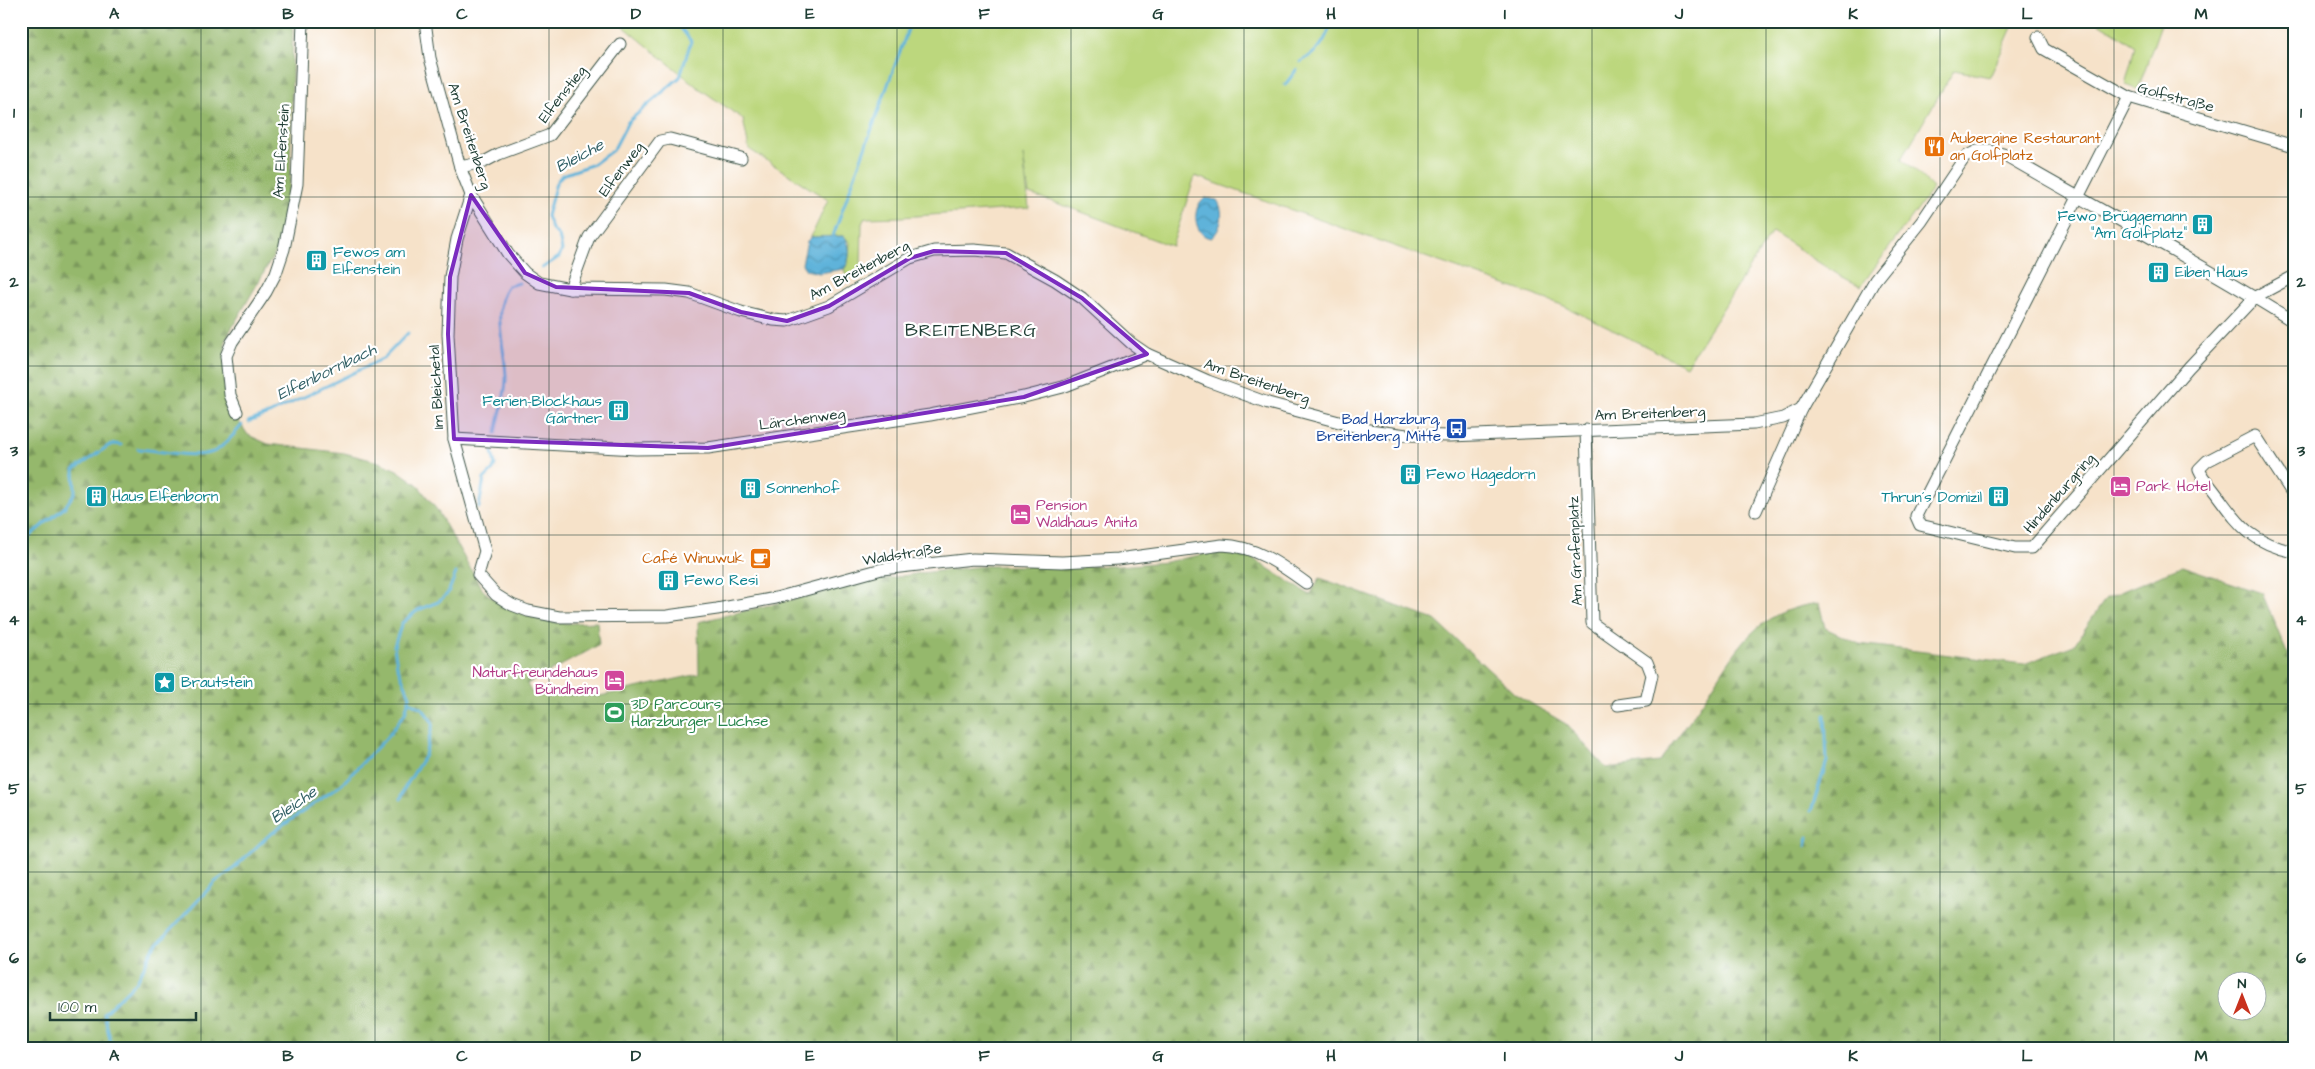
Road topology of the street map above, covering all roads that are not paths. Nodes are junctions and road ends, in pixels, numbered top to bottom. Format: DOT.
graph roads {
  1 [pos="303,21"];
  2 [pos="424,21"];
  3 [pos="2038,37"];
  4 [pos="620,44"];
  5 [pos="2129,97"];
  6 [pos="2294,146"];
  7 [pos="741,158"];
  8 [pos="460,167"];
  9 [pos="471,195"];
  10 [pos="2078,198"];
  11 [pos="2294,276"];
  12 [pos="570,289"];
  13 [pos="2255,297"];
  14 [pos="2294,322"];
  15 [pos="1147,354"];
  16 [pos="1801,409"];
  17 [pos="237,412"];
  18 [pos="1586,430"];
  19 [pos="454,438"];
  20 [pos="2294,496"];
  21 [pos="1756,511"];
  22 [pos="2294,552"];
  23 [pos="478,575"];
  24 [pos="1306,583"];
  25 [pos="1618,705"];
  1 -- 17 [label="street, Am Elfenstein"];
  2 -- 8 [label="street, Am Breitenberg"];
  3 -- 5 [label="street"];
  4 -- 8 [label="street, Elfenstieg"];
  5 -- 6 [label="street, Golfstraße"];
  5 -- 10 [label="street, Golfstraße"];
  7 -- 12 [label="street, Elfenweg"];
  8 -- 9 [label="street, Am Breitenberg"];
  9 -- 12 [label="street, Am Breitenberg"];
  9 -- 19 [label="street, Im Bleichetal"];
  10 -- 13 [label="street"];
  10 -- 13 [label="street, Hindenburgring"];
  10 -- 16 [label="street"];
  11 -- 13 [label="street"];
  12 -- 15 [label="street, Am Breitenberg"];
  13 -- 14 [label="street"];
  15 -- 18 [label="street, Am Breitenberg"];
  15 -- 19 [label="street, Lärchenweg"];
  16 -- 18 [label="street, Am Breitenberg"];
  16 -- 21 [label="street"];
  18 -- 25 [label="street, Am Grafenplatz"];
  19 -- 23 [label="street, Im Bleichetal"];
  20 -- 22 [label="street"];
  23 -- 24 [label="street, Waldstraße"];
}
